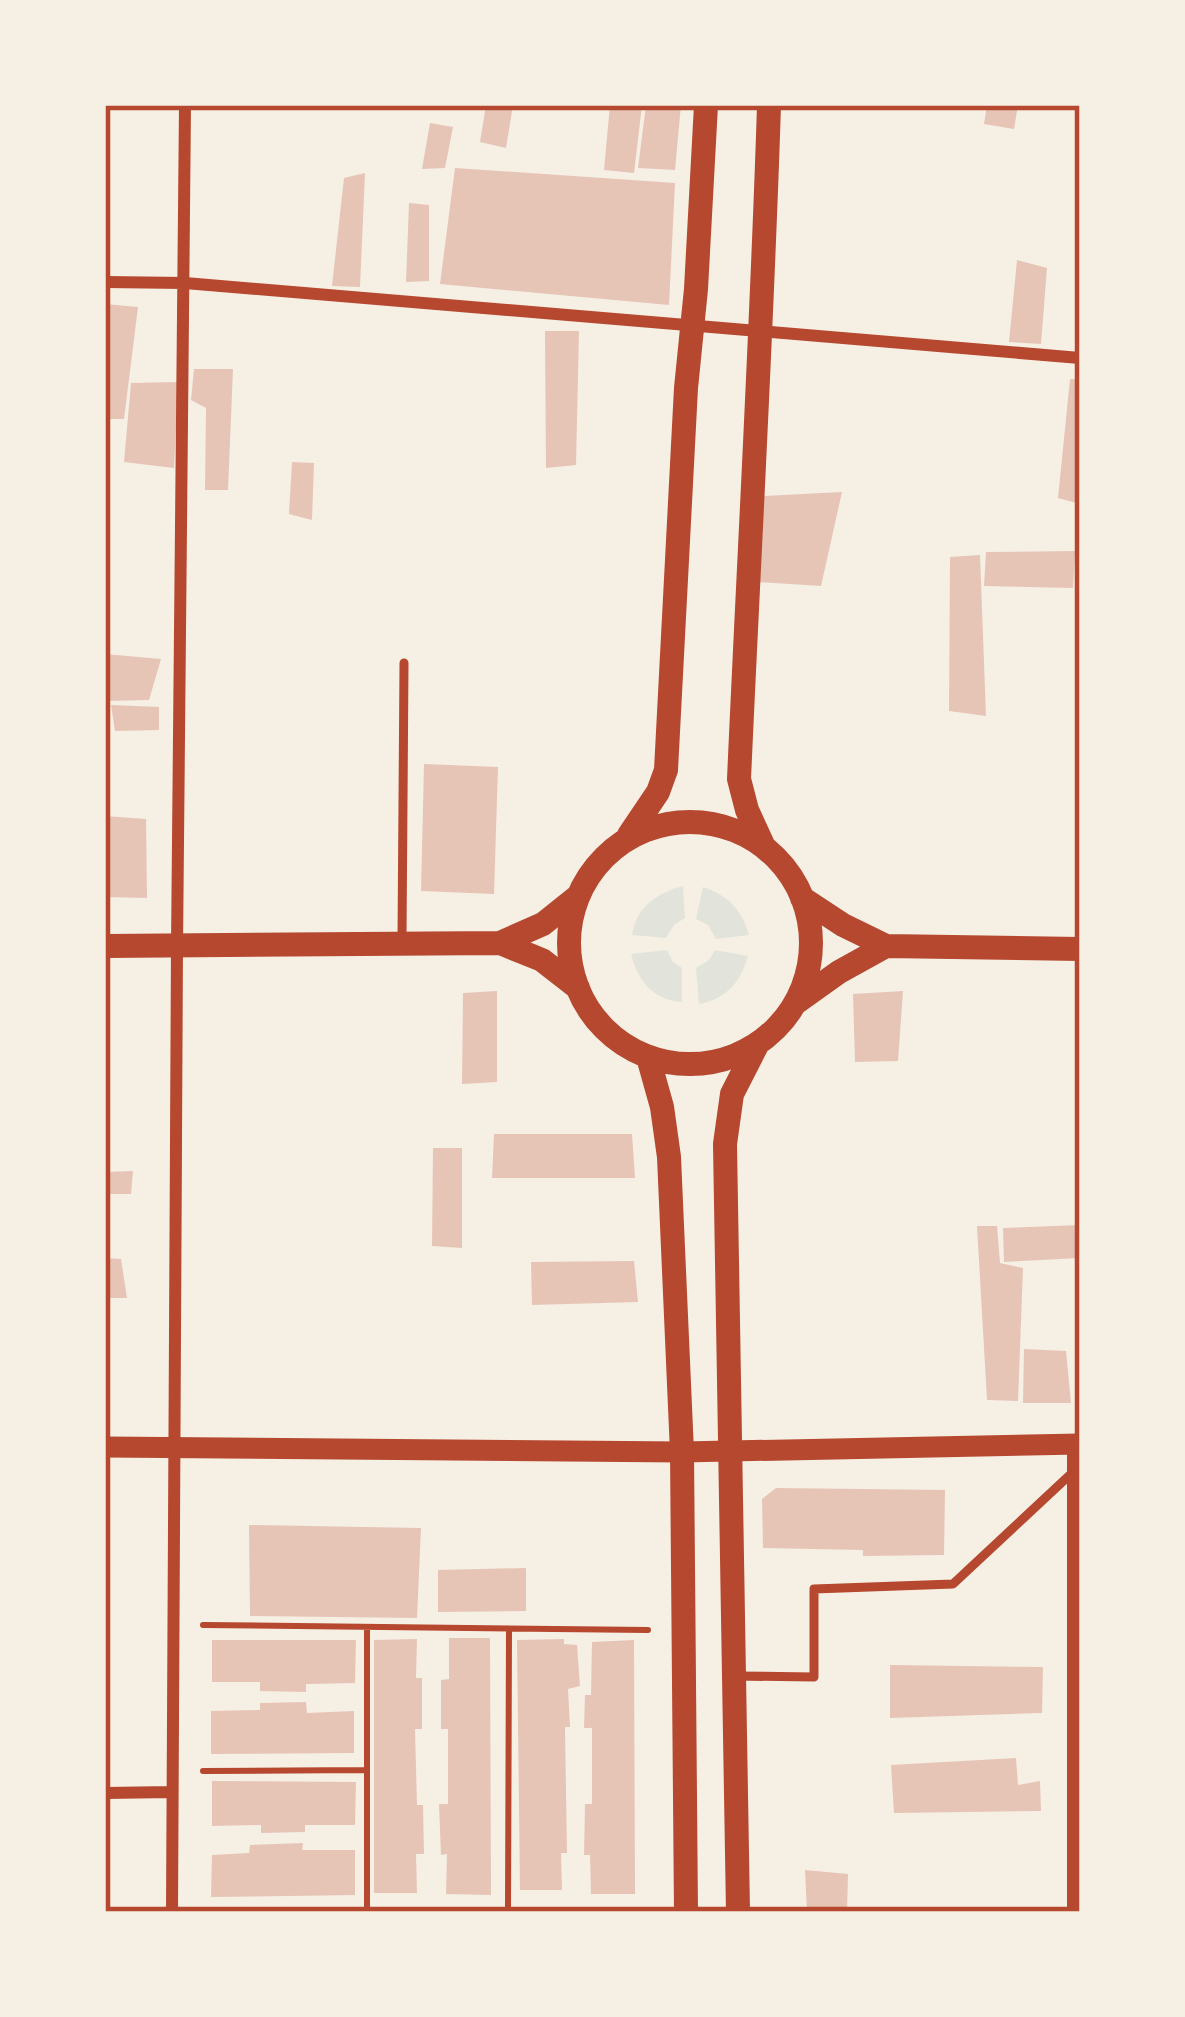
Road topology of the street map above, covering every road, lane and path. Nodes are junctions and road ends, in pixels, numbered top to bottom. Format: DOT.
graph roads {
  1 [pos="185,105"];
  2 [pos="706,105"];
  3 [pos="770,105"];
  4 [pos="105,282"];
  5 [pos="185,284"];
  6 [pos="694,324"];
  7 [pos="760,331"];
  8 [pos="1080,358"];
  9 [pos="404,662"];
  10 [pos="623,842"];
  11 [pos="764,847"];
  12 [pos="578,896"];
  13 [pos="802,898"];
  14 [pos="500,943"];
  15 [pos="402,945"];
  16 [pos="105,946"];
  17 [pos="886,946"];
  18 [pos="177,947"];
  19 [pos="1080,949"];
  20 [pos="578,988"];
  21 [pos="795,1004"];
  22 [pos="757,1045"];
  23 [pos="648,1058"];
  24 [pos="1076,1444"];
  25 [pos="105,1447"];
  26 [pos="176,1447"];
  27 [pos="730,1451"];
  28 [pos="682,1452"];
  29 [pos="1073,1472"];
  30 [pos="203,1625"];
  31 [pos="367,1627"];
  32 [pos="509,1629"];
  33 [pos="647,1630"];
  34 [pos="734,1676"];
  35 [pos="367,1769"];
  36 [pos="203,1771"];
  37 [pos="172,1792"];
  38 [pos="105,1793"];
  39 [pos="172,1912"];
  40 [pos="367,1912"];
  41 [pos="508,1912"];
  42 [pos="686,1912"];
  43 [pos="738,1912"];
  44 [pos="1073,1912"];
  1 -- 5 [label="street"];
  2 -- 6 [label="main road"];
  3 -- 7 [label="main road"];
  4 -- 5 [label="street"];
  5 -- 6 [label="street"];
  5 -- 18 [label="street"];
  6 -- 7 [label="street"];
  6 -- 10 [label="main road"];
  7 -- 8 [label="street"];
  7 -- 11 [label="main road"];
  9 -- 15 [label="lane"];
  10 -- 11 [label="main road"];
  10 -- 12 [label="main road"];
  11 -- 13 [label="main road"];
  12 -- 14 [label="main road"];
  12 -- 20 [label="main road"];
  13 -- 17 [label="main road"];
  13 -- 21 [label="main road"];
  14 -- 15 [label="main road"];
  14 -- 20 [label="main road"];
  15 -- 18 [label="main road"];
  16 -- 18 [label="main road"];
  17 -- 19 [label="main road"];
  17 -- 21 [label="main road"];
  18 -- 26 [label="street"];
  20 -- 23 [label="main road"];
  21 -- 22 [label="main road"];
  22 -- 23 [label="main road"];
  22 -- 27 [label="main road"];
  23 -- 28 [label="main road"];
  24 -- 27 [label="street"];
  24 -- 29 [label="street"];
  25 -- 26 [label="street"];
  26 -- 28 [label="street"];
  26 -- 37 [label="street"];
  27 -- 28 [label="street"];
  27 -- 34 [label="main road"];
  28 -- 42 [label="main road"];
  29 -- 34 [label="lane"];
  29 -- 44 [label="street"];
  30 -- 31 [label="path"];
  31 -- 32 [label="path"];
  31 -- 35 [label="path"];
  32 -- 33 [label="path"];
  32 -- 41 [label="path"];
  34 -- 43 [label="main road"];
  35 -- 36 [label="path"];
  35 -- 40 [label="path"];
  37 -- 38 [label="street"];
  37 -- 39 [label="street"];
}
